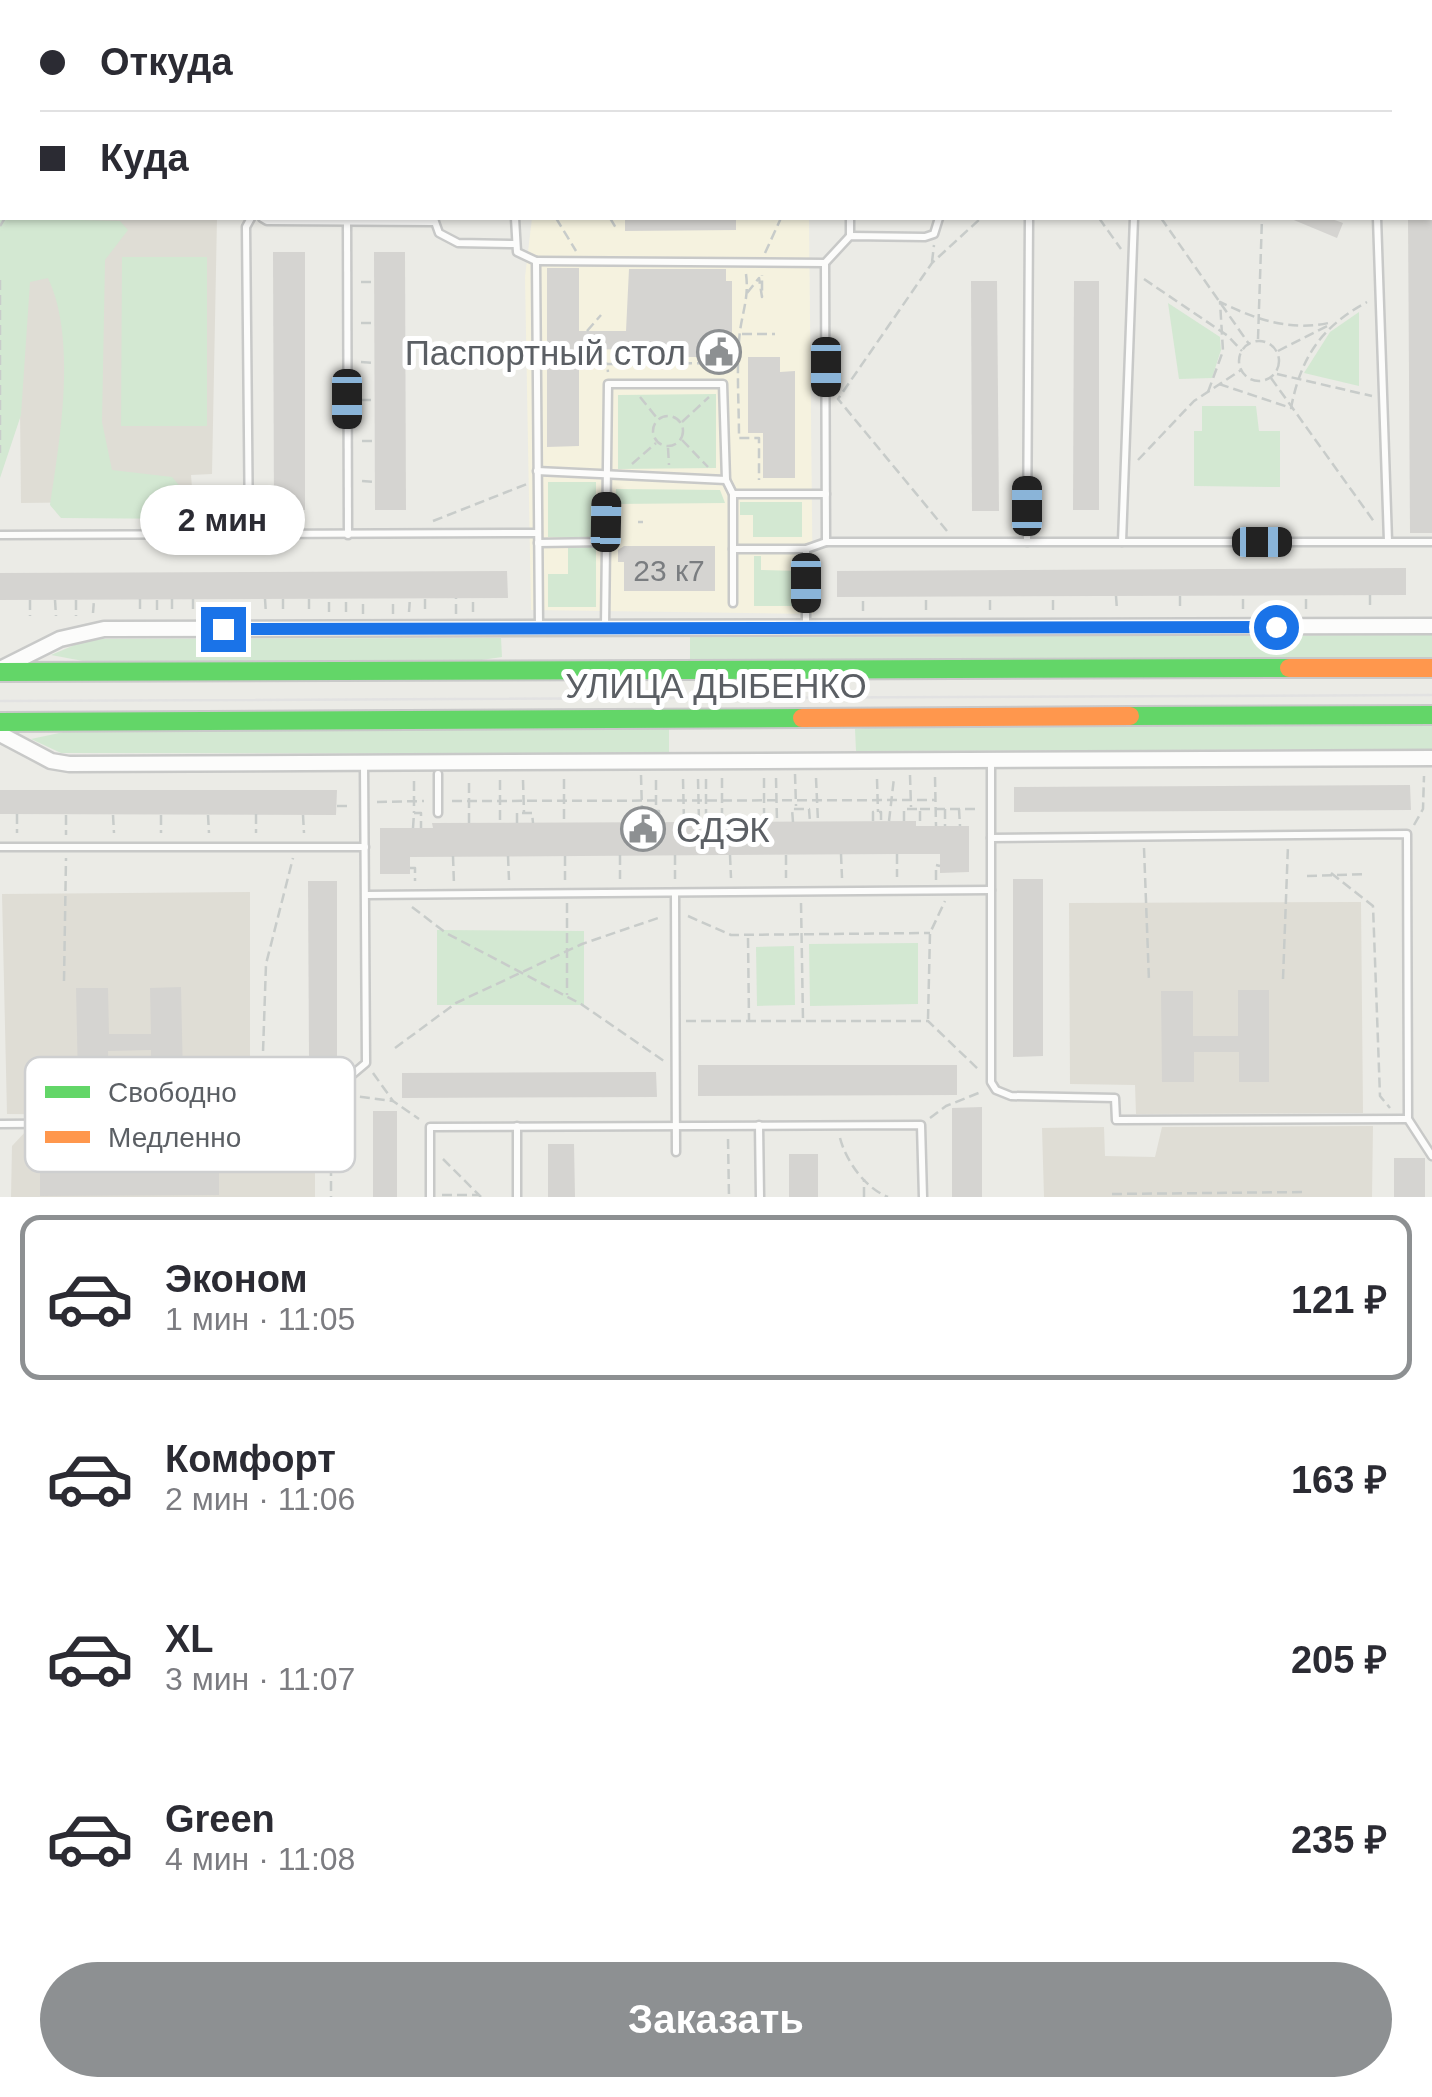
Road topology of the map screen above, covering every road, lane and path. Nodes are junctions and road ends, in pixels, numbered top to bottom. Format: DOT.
graph roads {
  1 [pos="250,220"];
  2 [pos="265,220"];
  3 [pos="434,220"];
  4 [pos="515,220"];
  5 [pos="557,220"];
  6 [pos="611,220"];
  7 [pos="780,220"];
  8 [pos="850,220"];
  9 [pos="939,220"];
  10 [pos="978,220"];
  11 [pos="1029,220"];
  12 [pos="1100,220"];
  13 [pos="1134,220"];
  14 [pos="1162,220"];
  15 [pos="1262,220"];
  16 [pos="1377,220"];
  17 [pos="347,221"];
  18 [pos="616,228"];
  19 [pos="934,234"];
  20 [pos="850,236"];
  21 [pos="515,244"];
  22 [pos="766,250"];
  23 [pos="536,260"];
  24 [pos="582,261"];
  25 [pos="825,263"];
  26 [pos="932,263"];
  27 [pos="1133,268"];
  28 [pos="762,276"];
  29 [pos="747,279"];
  30 [pos="0,280"];
  31 [pos="347,282"];
  32 [pos="374,282"];
  33 [pos="747,293"];
  34 [pos="1379,295"];
  35 [pos="1220,302"];
  36 [pos="600,315"];
  37 [pos="1258,319"];
  38 [pos="1334,322"];
  39 [pos="347,323"];
  40 [pos="375,323"];
  41 [pos="586,331"];
  42 [pos="1222,332"];
  43 [pos="740,334"];
  44 [pos="775,334"];
  45 [pos="1258,341"];
  46 [pos="1250,344"];
  47 [pos="586,350"];
  48 [pos="1242,351"];
  49 [pos="1277,351"];
  50 [pos="347,362"];
  51 [pos="375,363"];
  52 [pos="607,364"];
  53 [pos="725,364"];
  54 [pos="739,364"];
  55 [pos="1241,370"];
  56 [pos="1276,373"];
  57 [pos="725,374"];
  58 [pos="1271,378"];
  59 [pos="1298,378"];
  60 [pos="608,384"];
  61 [pos="629,384"];
  62 [pos="723,384"];
  63 [pos="1220,384"];
  64 [pos="1208,392"];
  65 [pos="1382,398"];
  66 [pos="347,399"];
  67 [pos="375,400"];
  68 [pos="1291,408"];
  69 [pos="658,420"];
  70 [pos="680,422"];
  71 [pos="681,439"];
  72 [pos="347,441"];
  73 [pos="375,442"];
  74 [pos="657,442"];
  75 [pos="668,446"];
  76 [pos="0,453"];
  77 [pos="537,475"];
  78 [pos="606,475"];
  79 [pos="1124,476"];
  80 [pos="616,478"];
  81 [pos="670,480"];
  82 [pos="723,480"];
  83 [pos="348,481"];
  84 [pos="375,482"];
  85 [pos="770,482"];
  86 [pos="733,494"];
  87 [pos="826,494"];
  88 [pos="537,533"];
  89 [pos="415,534"];
  90 [pos="348,535"];
  91 [pos="0,536"];
  92 [pos="249,536"];
  93 [pos="1388,541"];
  94 [pos="606,542"];
  95 [pos="826,542"];
  96 [pos="957,542"];
  97 [pos="1027,542"];
  98 [pos="1122,542"];
  99 [pos="1432,542"];
  100 [pos="538,543"];
  101 [pos="733,548"];
  102 [pos="806,549"];
  103 [pos="1306,595"];
  104 [pos="1370,595"];
  105 [pos="990,596"];
  106 [pos="1053,596"];
  107 [pos="1116,596"];
  108 [pos="1180,596"];
  109 [pos="1243,596"];
  110 [pos="863,597"];
  111 [pos="926,597"];
  112 [pos="363,598"];
  113 [pos="394,598"];
  114 [pos="410,598"];
  115 [pos="425,598"];
  116 [pos="456,598"];
  117 [pos="473,598"];
  118 [pos="172,599"];
  119 [pos="193,599"];
  120 [pos="220,599"];
  121 [pos="236,599"];
  122 [pos="266,599"];
  123 [pos="283,599"];
  124 [pos="309,599"];
  125 [pos="329,599"];
  126 [pos="346,599"];
  127 [pos="30,600"];
  128 [pos="56,600"];
  129 [pos="76,600"];
  130 [pos="94,600"];
  131 [pos="140,600"];
  132 [pos="157,600"];
  133 [pos="733,603"];
  134 [pos="30,616"];
  135 [pos="56,616"];
  136 [pos="76,616"];
  137 [pos="94,616"];
  138 [pos="140,616"];
  139 [pos="157,616"];
  140 [pos="172,616"];
  141 [pos="194,616"];
  142 [pos="220,616"];
  143 [pos="236,616"];
  144 [pos="266,616"];
  145 [pos="283,616"];
  146 [pos="309,616"];
  147 [pos="328,616"];
  148 [pos="346,616"];
  149 [pos="363,616"];
  150 [pos="393,616"];
  151 [pos="410,616"];
  152 [pos="426,616"];
  153 [pos="456,616"];
  154 [pos="472,616"];
  155 [pos="863,616"];
  156 [pos="926,616"];
  157 [pos="990,616"];
  158 [pos="1053,616"];
  159 [pos="1117,616"];
  160 [pos="1180,616"];
  161 [pos="1243,617"];
  162 [pos="1306,617"];
  163 [pos="1370,617"];
  164 [pos="1432,626"];
  165 [pos="539,629"];
  166 [pos="605,629"];
  167 [pos="806,629"];
  168 [pos="1432,668"];
  169 [pos="0,670"];
  170 [pos="1432,714"];
  171 [pos="0,722"];
  172 [pos="0,734"];
  173 [pos="1432,758"];
  174 [pos="990,760"];
  175 [pos="364,765"];
  176 [pos="1424,772"];
  177 [pos="642,773"];
  178 [pos="656,773"];
  179 [pos="684,773"];
  180 [pos="698,773"];
  181 [pos="706,773"];
  182 [pos="722,773"];
  183 [pos="764,773"];
  184 [pos="776,773"];
  185 [pos="795,773"];
  186 [pos="816,773"];
  187 [pos="877,773"];
  188 [pos="895,773"];
  189 [pos="910,773"];
  190 [pos="935,773"];
  191 [pos="414,774"];
  192 [pos="438,774"];
  193 [pos="469,774"];
  194 [pos="500,774"];
  195 [pos="523,774"];
  196 [pos="564,774"];
  197 [pos="642,800"];
  198 [pos="656,800"];
  199 [pos="684,800"];
  200 [pos="698,800"];
  201 [pos="706,800"];
  202 [pos="722,800"];
  203 [pos="764,800"];
  204 [pos="776,800"];
  205 [pos="796,800"];
  206 [pos="817,800"];
  207 [pos="878,800"];
  208 [pos="891,800"];
  209 [pos="910,800"];
  210 [pos="936,800"];
  211 [pos="414,801"];
  212 [pos="438,801"];
  213 [pos="469,801"];
  214 [pos="500,801"];
  215 [pos="524,801"];
  216 [pos="564,801"];
  217 [pos="364,802"];
  218 [pos="336,806"];
  219 [pos="344,806"];
  220 [pos="796,809"];
  221 [pos="910,809"];
  222 [pos="920,809"];
  223 [pos="936,809"];
  224 [pos="945,809"];
  225 [pos="959,809"];
  226 [pos="991,809"];
  227 [pos="656,811"];
  228 [pos="642,812"];
  229 [pos="878,812"];
  230 [pos="414,813"];
  231 [pos="438,813"];
  232 [pos="524,813"];
  233 [pos="17,814"];
  234 [pos="66,814"];
  235 [pos="113,814"];
  236 [pos="161,814"];
  237 [pos="208,814"];
  238 [pos="256,814"];
  239 [pos="304,815"];
  240 [pos="873,821"];
  241 [pos="882,821"];
  242 [pos="889,821"];
  243 [pos="904,821"];
  244 [pos="628,822"];
  245 [pos="643,822"];
  246 [pos="650,822"];
  247 [pos="659,822"];
  248 [pos="684,822"];
  249 [pos="699,822"];
  250 [pos="706,822"];
  251 [pos="722,822"];
  252 [pos="764,822"];
  253 [pos="777,822"];
  254 [pos="792,822"];
  255 [pos="810,822"];
  256 [pos="818,822"];
  257 [pos="469,823"];
  258 [pos="500,823"];
  259 [pos="517,823"];
  260 [pos="533,823"];
  261 [pos="564,823"];
  262 [pos="920,826"];
  263 [pos="936,826"];
  264 [pos="945,826"];
  265 [pos="960,826"];
  266 [pos="413,828"];
  267 [pos="421,828"];
  268 [pos="1407,834"];
  269 [pos="1288,835"];
  270 [pos="1144,836"];
  271 [pos="991,838"];
  272 [pos="0,847"];
  273 [pos="18,847"];
  274 [pos="66,847"];
  275 [pos="114,847"];
  276 [pos="162,847"];
  277 [pos="209,847"];
  278 [pos="256,847"];
  279 [pos="300,847"];
  280 [pos="365,847"];
  281 [pos="786,854"];
  282 [pos="842,854"];
  283 [pos="897,854"];
  284 [pos="675,855"];
  285 [pos="730,855"];
  286 [pos="453,856"];
  287 [pos="508,856"];
  288 [pos="564,856"];
  289 [pos="620,856"];
  290 [pos="940,866"];
  291 [pos="410,868"];
  292 [pos="1331,873"];
  293 [pos="1366,874"];
  294 [pos="1307,876"];
  295 [pos="936,890"];
  296 [pos="950,890"];
  297 [pos="991,890"];
  298 [pos="842,891"];
  299 [pos="897,891"];
  300 [pos="675,892"];
  301 [pos="731,892"];
  302 [pos="786,892"];
  303 [pos="801,892"];
  304 [pos="621,893"];
  305 [pos="454,894"];
  306 [pos="509,894"];
  307 [pos="567,894"];
  308 [pos="366,895"];
  309 [pos="400,895"];
  310 [pos="416,895"];
  311 [pos="676,912"];
  312 [pos="930,933"];
  313 [pos="748,935"];
  314 [pos="802,935"];
  315 [pos="567,950"];
  316 [pos="520,972"];
  317 [pos="1283,978"];
  318 [pos="64,981"];
  319 [pos="1149,981"];
  320 [pos="567,996"];
  321 [pos="676,1021"];
  322 [pos="750,1021"];
  323 [pos="802,1021"];
  324 [pos="928,1021"];
  325 [pos="395,1048"];
  326 [pos="263,1057"];
  327 [pos="366,1063"];
  328 [pos="676,1069"];
  329 [pos="355,1072"];
  330 [pos="991,1082"];
  331 [pos="355,1096"];
  332 [pos="394,1101"];
  333 [pos="1404,1118"];
  334 [pos="0,1124"];
  335 [pos="25,1124"];
  336 [pos="759,1125"];
  337 [pos="840,1125"];
  338 [pos="921,1125"];
  339 [pos="517,1126"];
  340 [pos="676,1126"];
  341 [pos="728,1126"];
  342 [pos="430,1127"];
  343 [pos="430,1146"];
  344 [pos="676,1152"];
  345 [pos="1432,1156"];
  346 [pos="864,1178"];
  347 [pos="1308,1192"];
  348 [pos="1112,1194"];
  349 [pos="430,1196"];
  350 [pos="480,1196"];
  351 [pos="517,1197"];
  352 [pos="728,1197"];
  353 [pos="760,1197"];
  354 [pos="864,1197"];
  355 [pos="888,1197"];
  356 [pos="923,1197"];
  1 -- 92 [label="lane"];
  2 -- 17 [label="lane"];
  3 -- 17 [label="lane"];
  3 -- 21 [label="lane"];
  4 -- 21 [label="lane"];
  5 -- 24 [label="path"];
  6 -- 18 [label="path"];
  7 -- 22 [label="path"];
  8 -- 20 [label="lane"];
  9 -- 19 [label="lane"];
  10 -- 26 [label="path"];
  11 -- 97 [label="lane"];
  12 -- 27 [label="path"];
  13 -- 27 [label="lane"];
  14 -- 35 [label="path"];
  15 -- 37 [label="path"];
  16 -- 34 [label="lane"];
  17 -- 31 [label="lane"];
  19 -- 20 [label="lane"];
  19 -- 26 [label="path"];
  20 -- 25 [label="lane"];
  21 -- 23 [label="lane"];
  23 -- 24 [label="lane"];
  23 -- 77 [label="lane"];
  24 -- 25 [label="lane"];
  25 -- 87 [label="lane"];
  26 -- 96 [label="path"];
  27 -- 42 [label="path"];
  27 -- 79 [label="lane"];
  28 -- 33 [label="path"];
  29 -- 33 [label="path"];
  30 -- 76 [label="path"];
  31 -- 32 [label="path"];
  31 -- 39 [label="lane"];
  33 -- 43 [label="path"];
  34 -- 38 [label="path"];
  34 -- 65 [label="lane"];
  35 -- 37 [label="path"];
  35 -- 42 [label="path"];
  35 -- 46 [label="path"];
  36 -- 41 [label="path"];
  37 -- 38 [label="path"];
  37 -- 45 [label="path"];
  38 -- 49 [label="path"];
  38 -- 59 [label="path"];
  39 -- 40 [label="path"];
  39 -- 50 [label="lane"];
  42 -- 48 [label="path"];
  42 -- 64 [label="path"];
  43 -- 44 [label="path"];
  43 -- 54 [label="path"];
  45 -- 46 [label="path"];
  45 -- 49 [label="path"];
  46 -- 48 [label="path"];
  47 -- 52 [label="path"];
  48 -- 55 [label="path"];
  49 -- 56 [label="path"];
  50 -- 51 [label="path"];
  50 -- 66 [label="lane"];
  52 -- 53 [label="path"];
  52 -- 60 [label="path"];
  53 -- 54 [label="path"];
  53 -- 57 [label="path"];
  54 -- 85 [label="path"];
  55 -- 58 [label="path"];
  55 -- 63 [label="path"];
  56 -- 58 [label="path"];
  56 -- 59 [label="path"];
  58 -- 68 [label="path"];
  59 -- 65 [label="path"];
  59 -- 68 [label="path"];
  60 -- 61 [label="lane"];
  60 -- 78 [label="lane"];
  61 -- 62 [label="lane"];
  61 -- 69 [label="path"];
  62 -- 70 [label="path"];
  62 -- 82 [label="lane"];
  63 -- 64 [label="path"];
  63 -- 68 [label="path"];
  64 -- 79 [label="path"];
  65 -- 93 [label="lane"];
  66 -- 67 [label="path"];
  66 -- 72 [label="lane"];
  68 -- 93 [label="path"];
  69 -- 70 [label="path"];
  69 -- 74 [label="path"];
  70 -- 71 [label="path"];
  71 -- 75 [label="path"];
  71 -- 82 [label="path"];
  72 -- 73 [label="path"];
  72 -- 83 [label="lane"];
  74 -- 75 [label="path"];
  74 -- 80 [label="path"];
  75 -- 81 [label="path"];
  77 -- 78 [label="lane"];
  77 -- 88 [label="lane"];
  77 -- 89 [label="path"];
  78 -- 80 [label="lane"];
  78 -- 94 [label="lane"];
  79 -- 98 [label="lane"];
  80 -- 81 [label="lane"];
  81 -- 82 [label="lane"];
  82 -- 86 [label="lane"];
  83 -- 84 [label="path"];
  83 -- 90 [label="lane"];
  86 -- 87 [label="lane"];
  86 -- 101 [label="lane"];
  87 -- 95 [label="lane"];
  88 -- 89 [label="lane"];
  88 -- 100 [label="lane"];
  89 -- 90 [label="lane"];
  90 -- 92 [label="lane"];
  91 -- 92 [label="lane"];
  93 -- 98 [label="lane"];
  93 -- 99 [label="lane"];
  94 -- 100 [label="lane"];
  94 -- 166 [label="lane"];
  95 -- 96 [label="lane"];
  95 -- 102 [label="lane"];
  96 -- 97 [label="lane"];
  97 -- 98 [label="lane"];
  100 -- 165 [label="lane"];
  101 -- 102 [label="lane"];
  101 -- 133 [label="lane"];
  102 -- 167 [label="lane"];
  103 -- 162 [label="path"];
  104 -- 163 [label="path"];
  105 -- 157 [label="path"];
  106 -- 158 [label="path"];
  107 -- 159 [label="path"];
  108 -- 160 [label="path"];
  109 -- 161 [label="path"];
  110 -- 155 [label="path"];
  111 -- 156 [label="path"];
  112 -- 149 [label="path"];
  113 -- 150 [label="path"];
  114 -- 151 [label="path"];
  115 -- 152 [label="path"];
  116 -- 153 [label="path"];
  117 -- 154 [label="path"];
  118 -- 140 [label="path"];
  119 -- 141 [label="path"];
  120 -- 142 [label="path"];
  121 -- 143 [label="path"];
  122 -- 144 [label="path"];
  123 -- 145 [label="path"];
  124 -- 146 [label="path"];
  125 -- 147 [label="path"];
  126 -- 148 [label="path"];
  127 -- 134 [label="path"];
  128 -- 135 [label="path"];
  129 -- 136 [label="path"];
  130 -- 137 [label="path"];
  131 -- 138 [label="path"];
  132 -- 139 [label="path"];
  164 -- 167 [label="street"];
  165 -- 166 [label="street"];
  165 -- 169 [label="street"];
  166 -- 167 [label="street"];
  168 -- 169 [label="main road, УЛИЦА ДЫБЕНКО"];
  170 -- 171 [label="main road, УЛИЦА ДЫБЕНКО"];
  172 -- 175 [label="street"];
  173 -- 174 [label="street"];
  174 -- 175 [label="street"];
  174 -- 226 [label="lane"];
  175 -- 217 [label="lane"];
  176 -- 268 [label="path"];
  177 -- 197 [label="path"];
  178 -- 198 [label="path"];
  179 -- 199 [label="path"];
  180 -- 200 [label="path"];
  181 -- 201 [label="path"];
  182 -- 202 [label="path"];
  183 -- 203 [label="path"];
  184 -- 204 [label="path"];
  185 -- 205 [label="path"];
  186 -- 206 [label="path"];
  187 -- 207 [label="path"];
  188 -- 208 [label="path"];
  189 -- 209 [label="path"];
  190 -- 210 [label="path"];
  191 -- 211 [label="path"];
  192 -- 212 [label="lane"];
  193 -- 213 [label="path"];
  194 -- 214 [label="path"];
  195 -- 215 [label="path"];
  196 -- 216 [label="path"];
  197 -- 198 [label="path"];
  197 -- 216 [label="path"];
  197 -- 228 [label="path"];
  198 -- 199 [label="path"];
  198 -- 227 [label="path"];
  199 -- 200 [label="path"];
  199 -- 248 [label="path"];
  200 -- 201 [label="path"];
  200 -- 249 [label="path"];
  201 -- 202 [label="path"];
  201 -- 250 [label="path"];
  202 -- 203 [label="path"];
  202 -- 251 [label="path"];
  203 -- 204 [label="path"];
  203 -- 252 [label="path"];
  204 -- 205 [label="path"];
  204 -- 253 [label="path"];
  205 -- 206 [label="path"];
  205 -- 220 [label="path"];
  206 -- 207 [label="path"];
  206 -- 256 [label="path"];
  207 -- 208 [label="path"];
  207 -- 229 [label="path"];
  208 -- 209 [label="path"];
  208 -- 242 [label="path"];
  209 -- 210 [label="path"];
  209 -- 221 [label="path"];
  210 -- 223 [label="path"];
  211 -- 212 [label="path"];
  211 -- 217 [label="path"];
  211 -- 230 [label="path"];
  212 -- 213 [label="path"];
  212 -- 231 [label="lane"];
  213 -- 214 [label="path"];
  213 -- 257 [label="path"];
  214 -- 215 [label="path"];
  214 -- 258 [label="path"];
  215 -- 216 [label="path"];
  215 -- 232 [label="path"];
  216 -- 261 [label="path"];
  217 -- 280 [label="lane"];
  218 -- 219 [label="path"];
  220 -- 254 [label="path"];
  220 -- 255 [label="path"];
  221 -- 222 [label="path"];
  221 -- 243 [label="path"];
  222 -- 223 [label="path"];
  222 -- 262 [label="path"];
  223 -- 224 [label="path"];
  223 -- 263 [label="path"];
  224 -- 225 [label="path"];
  224 -- 264 [label="path"];
  225 -- 226 [label="path"];
  225 -- 265 [label="path"];
  226 -- 271 [label="lane"];
  227 -- 246 [label="path"];
  227 -- 247 [label="path"];
  228 -- 244 [label="path"];
  228 -- 245 [label="path"];
  229 -- 240 [label="path"];
  229 -- 241 [label="path"];
  230 -- 266 [label="path"];
  230 -- 267 [label="path"];
  232 -- 259 [label="path"];
  232 -- 260 [label="path"];
  233 -- 273 [label="path"];
  234 -- 274 [label="path"];
  235 -- 275 [label="path"];
  236 -- 276 [label="path"];
  237 -- 277 [label="path"];
  238 -- 278 [label="path"];
  239 -- 279 [label="path"];
  268 -- 269 [label="lane"];
  268 -- 333 [label="lane"];
  269 -- 270 [label="lane"];
  269 -- 317 [label="path"];
  270 -- 271 [label="lane"];
  270 -- 319 [label="path"];
  271 -- 297 [label="lane"];
  272 -- 273 [label="lane"];
  273 -- 274 [label="lane"];
  274 -- 275 [label="lane"];
  274 -- 318 [label="path"];
  275 -- 276 [label="lane"];
  276 -- 277 [label="lane"];
  277 -- 278 [label="lane"];
  278 -- 279 [label="lane"];
  279 -- 280 [label="lane"];
  279 -- 326 [label="path"];
  280 -- 308 [label="lane"];
  281 -- 302 [label="path"];
  282 -- 298 [label="path"];
  283 -- 299 [label="path"];
  284 -- 300 [label="path"];
  285 -- 301 [label="path"];
  286 -- 305 [label="path"];
  287 -- 306 [label="path"];
  288 -- 307 [label="path"];
  289 -- 304 [label="path"];
  290 -- 295 [label="path"];
  291 -- 310 [label="path"];
  292 -- 293 [label="path"];
  292 -- 294 [label="path"];
  292 -- 333 [label="path"];
  295 -- 296 [label="lane"];
  295 -- 299 [label="lane"];
  296 -- 297 [label="lane"];
  296 -- 312 [label="path"];
  297 -- 330 [label="lane"];
  298 -- 299 [label="lane"];
  298 -- 303 [label="lane"];
  300 -- 301 [label="lane"];
  300 -- 304 [label="lane"];
  300 -- 311 [label="lane"];
  301 -- 302 [label="lane"];
  302 -- 303 [label="lane"];
  303 -- 314 [label="path"];
  304 -- 307 [label="lane"];
  305 -- 306 [label="lane"];
  305 -- 310 [label="lane"];
  306 -- 307 [label="lane"];
  307 -- 315 [label="path"];
  308 -- 309 [label="lane"];
  308 -- 327 [label="lane"];
  309 -- 310 [label="lane"];
  309 -- 316 [label="path"];
  311 -- 313 [label="path"];
  311 -- 315 [label="path"];
  311 -- 321 [label="lane"];
  312 -- 314 [label="path"];
  312 -- 324 [label="path"];
  313 -- 314 [label="path"];
  313 -- 322 [label="path"];
  314 -- 323 [label="path"];
  315 -- 316 [label="path"];
  315 -- 320 [label="path"];
  316 -- 320 [label="path"];
  316 -- 325 [label="path"];
  320 -- 328 [label="path"];
  321 -- 322 [label="path"];
  321 -- 328 [label="lane"];
  322 -- 323 [label="path"];
  323 -- 324 [label="path"];
  324 -- 330 [label="path"];
  327 -- 329 [label="lane"];
  327 -- 332 [label="path"];
  328 -- 340 [label="lane"];
  330 -- 333 [label="lane"];
  330 -- 338 [label="path"];
  331 -- 332 [label="path"];
  332 -- 342 [label="path"];
  333 -- 345 [label="lane"];
  334 -- 335 [label="lane"];
  336 -- 337 [label="lane"];
  336 -- 341 [label="lane"];
  336 -- 353 [label="lane"];
  337 -- 338 [label="lane"];
  337 -- 346 [label="path"];
  338 -- 356 [label="lane"];
  339 -- 340 [label="lane"];
  339 -- 342 [label="lane"];
  339 -- 351 [label="lane"];
  340 -- 341 [label="lane"];
  340 -- 344 [label="lane"];
  341 -- 352 [label="path"];
  342 -- 343 [label="lane"];
  343 -- 349 [label="lane"];
  343 -- 350 [label="path"];
  346 -- 354 [label="path"];
  346 -- 355 [label="path"];
  347 -- 348 [label="path"];
  349 -- 350 [label="path"];
}
